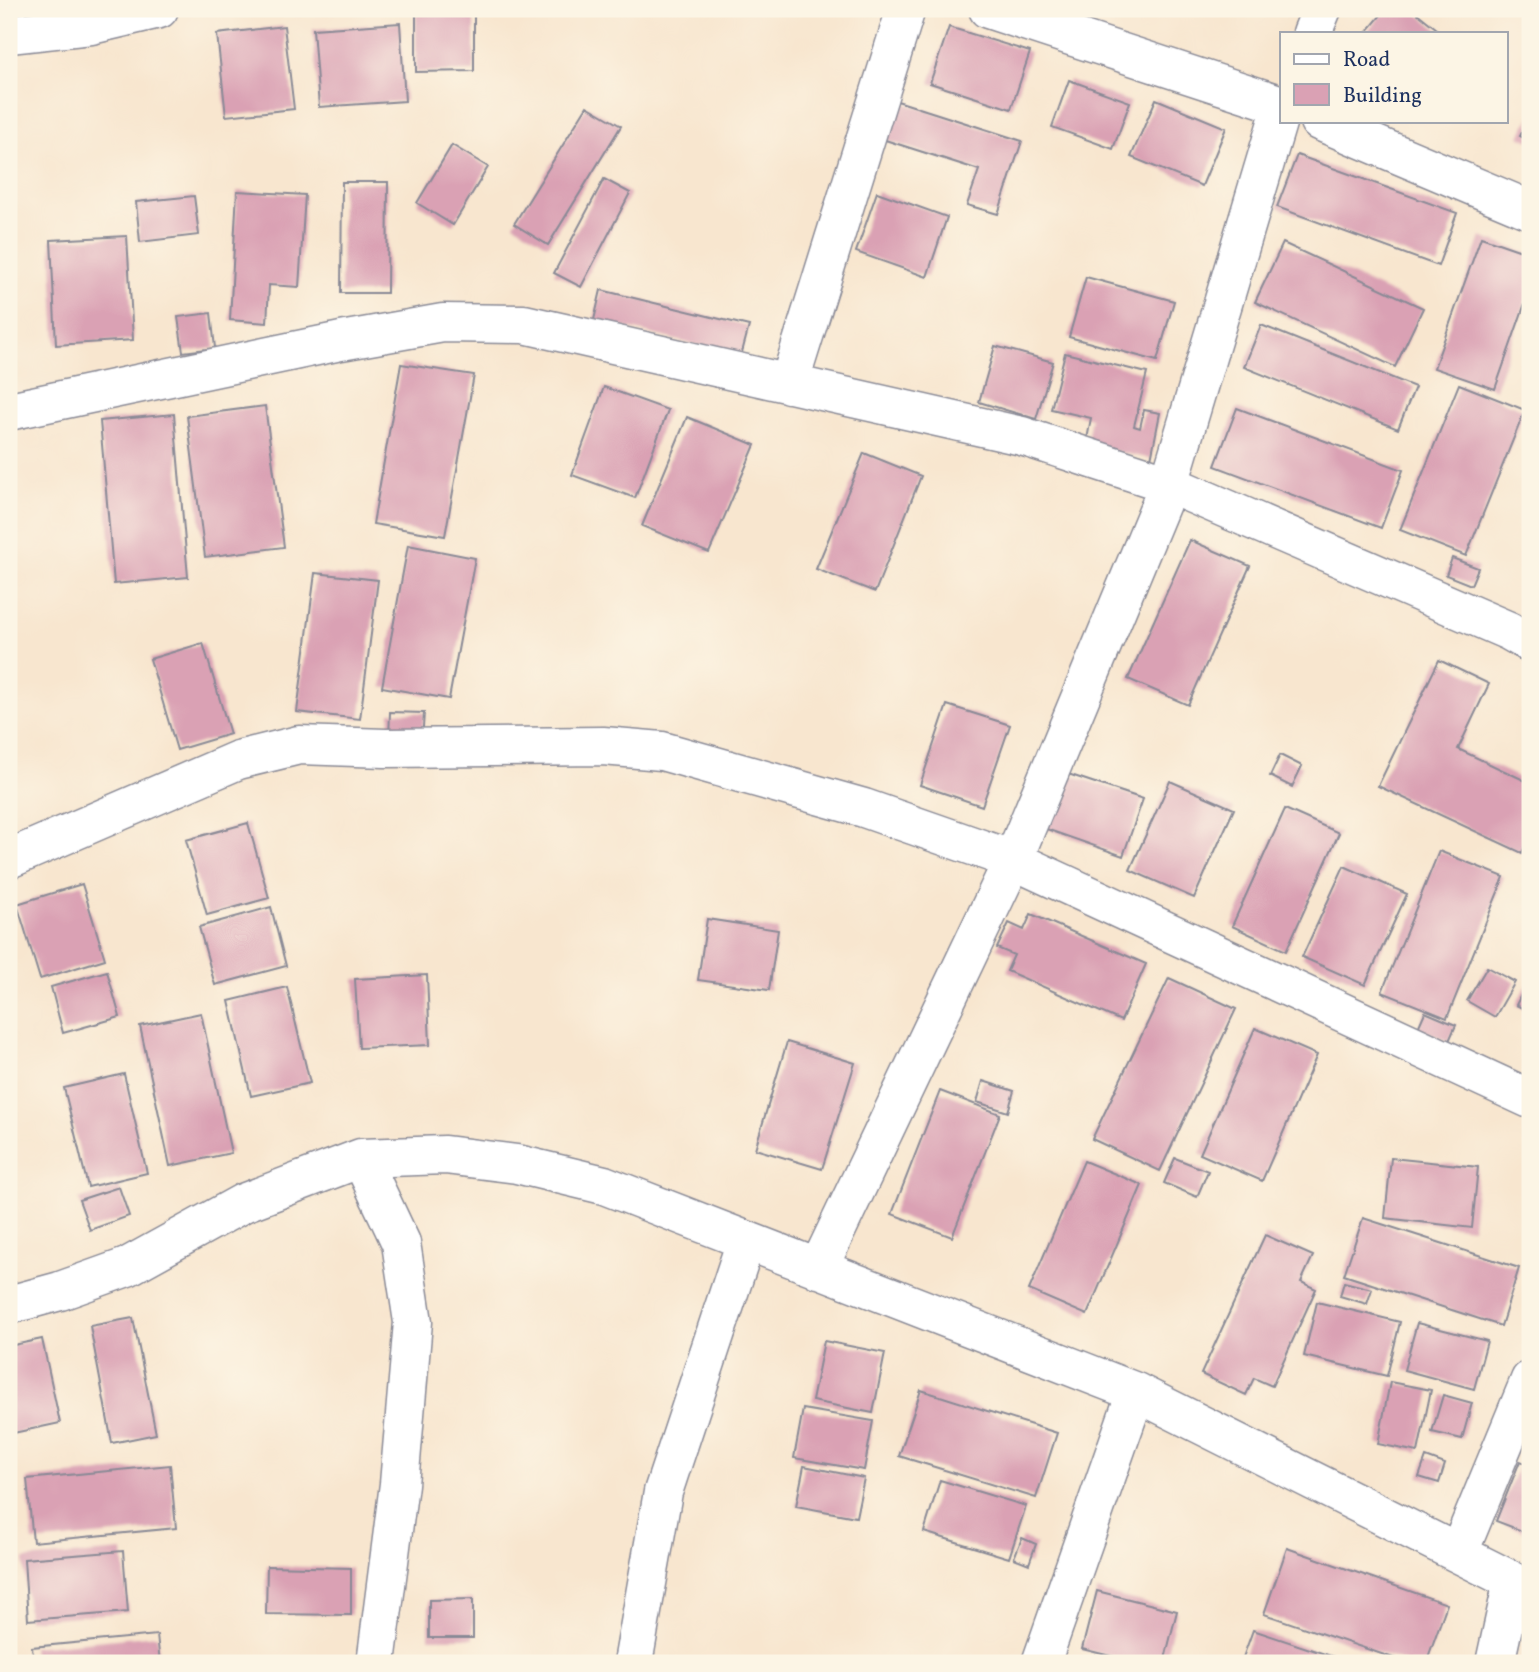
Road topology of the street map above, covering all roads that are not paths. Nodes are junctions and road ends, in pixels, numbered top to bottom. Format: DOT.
graph roads {
  1 [pos="159,9"];
  2 [pos="906,9"];
  3 [pos="988,9"];
  4 [pos="1322,9"];
  5 [pos="1312,32"];
  6 [pos="9,34"];
  7 [pos="1280,105"];
  8 [pos="1280,113"];
  9 [pos="1321,122"];
  10 [pos="1530,211"];
  11 [pos="789,384"];
  12 [pos="9,411"];
  13 [pos="1169,484"];
  14 [pos="1530,643"];
  15 [pos="9,859"];
  16 [pos="1013,860"];
  17 [pos="1530,1100"];
  18 [pos="361,1158"];
  19 [pos="746,1241"];
  20 [pos="818,1269"];
  21 [pos="9,1305"];
  22 [pos="1530,1380"];
  23 [pos="1136,1392"];
  24 [pos="1459,1552"];
  25 [pos="1522,1586"];
  26 [pos="376,1663"];
  27 [pos="633,1663"];
  28 [pos="1041,1663"];
  29 [pos="1495,1663"];
  1 -- 6 [label="street"];
  2 -- 11 [label="street"];
  3 -- 7 [label="street"];
  4 -- 5 [label="street"];
  8 -- 13 [label="street"];
  9 -- 10 [label="street"];
  11 -- 12 [label="street"];
  11 -- 13 [label="street"];
  13 -- 14 [label="street"];
  13 -- 16 [label="street"];
  15 -- 16 [label="street"];
  16 -- 17 [label="street"];
  16 -- 20 [label="street"];
  18 -- 19 [label="street"];
  18 -- 21 [label="street"];
  18 -- 26 [label="street"];
  19 -- 20 [label="street"];
  19 -- 27 [label="street"];
  20 -- 23 [label="street"];
  22 -- 24 [label="street"];
  23 -- 24 [label="street"];
  23 -- 28 [label="street"];
  24 -- 25 [label="street"];
  25 -- 29 [label="street"];
}
